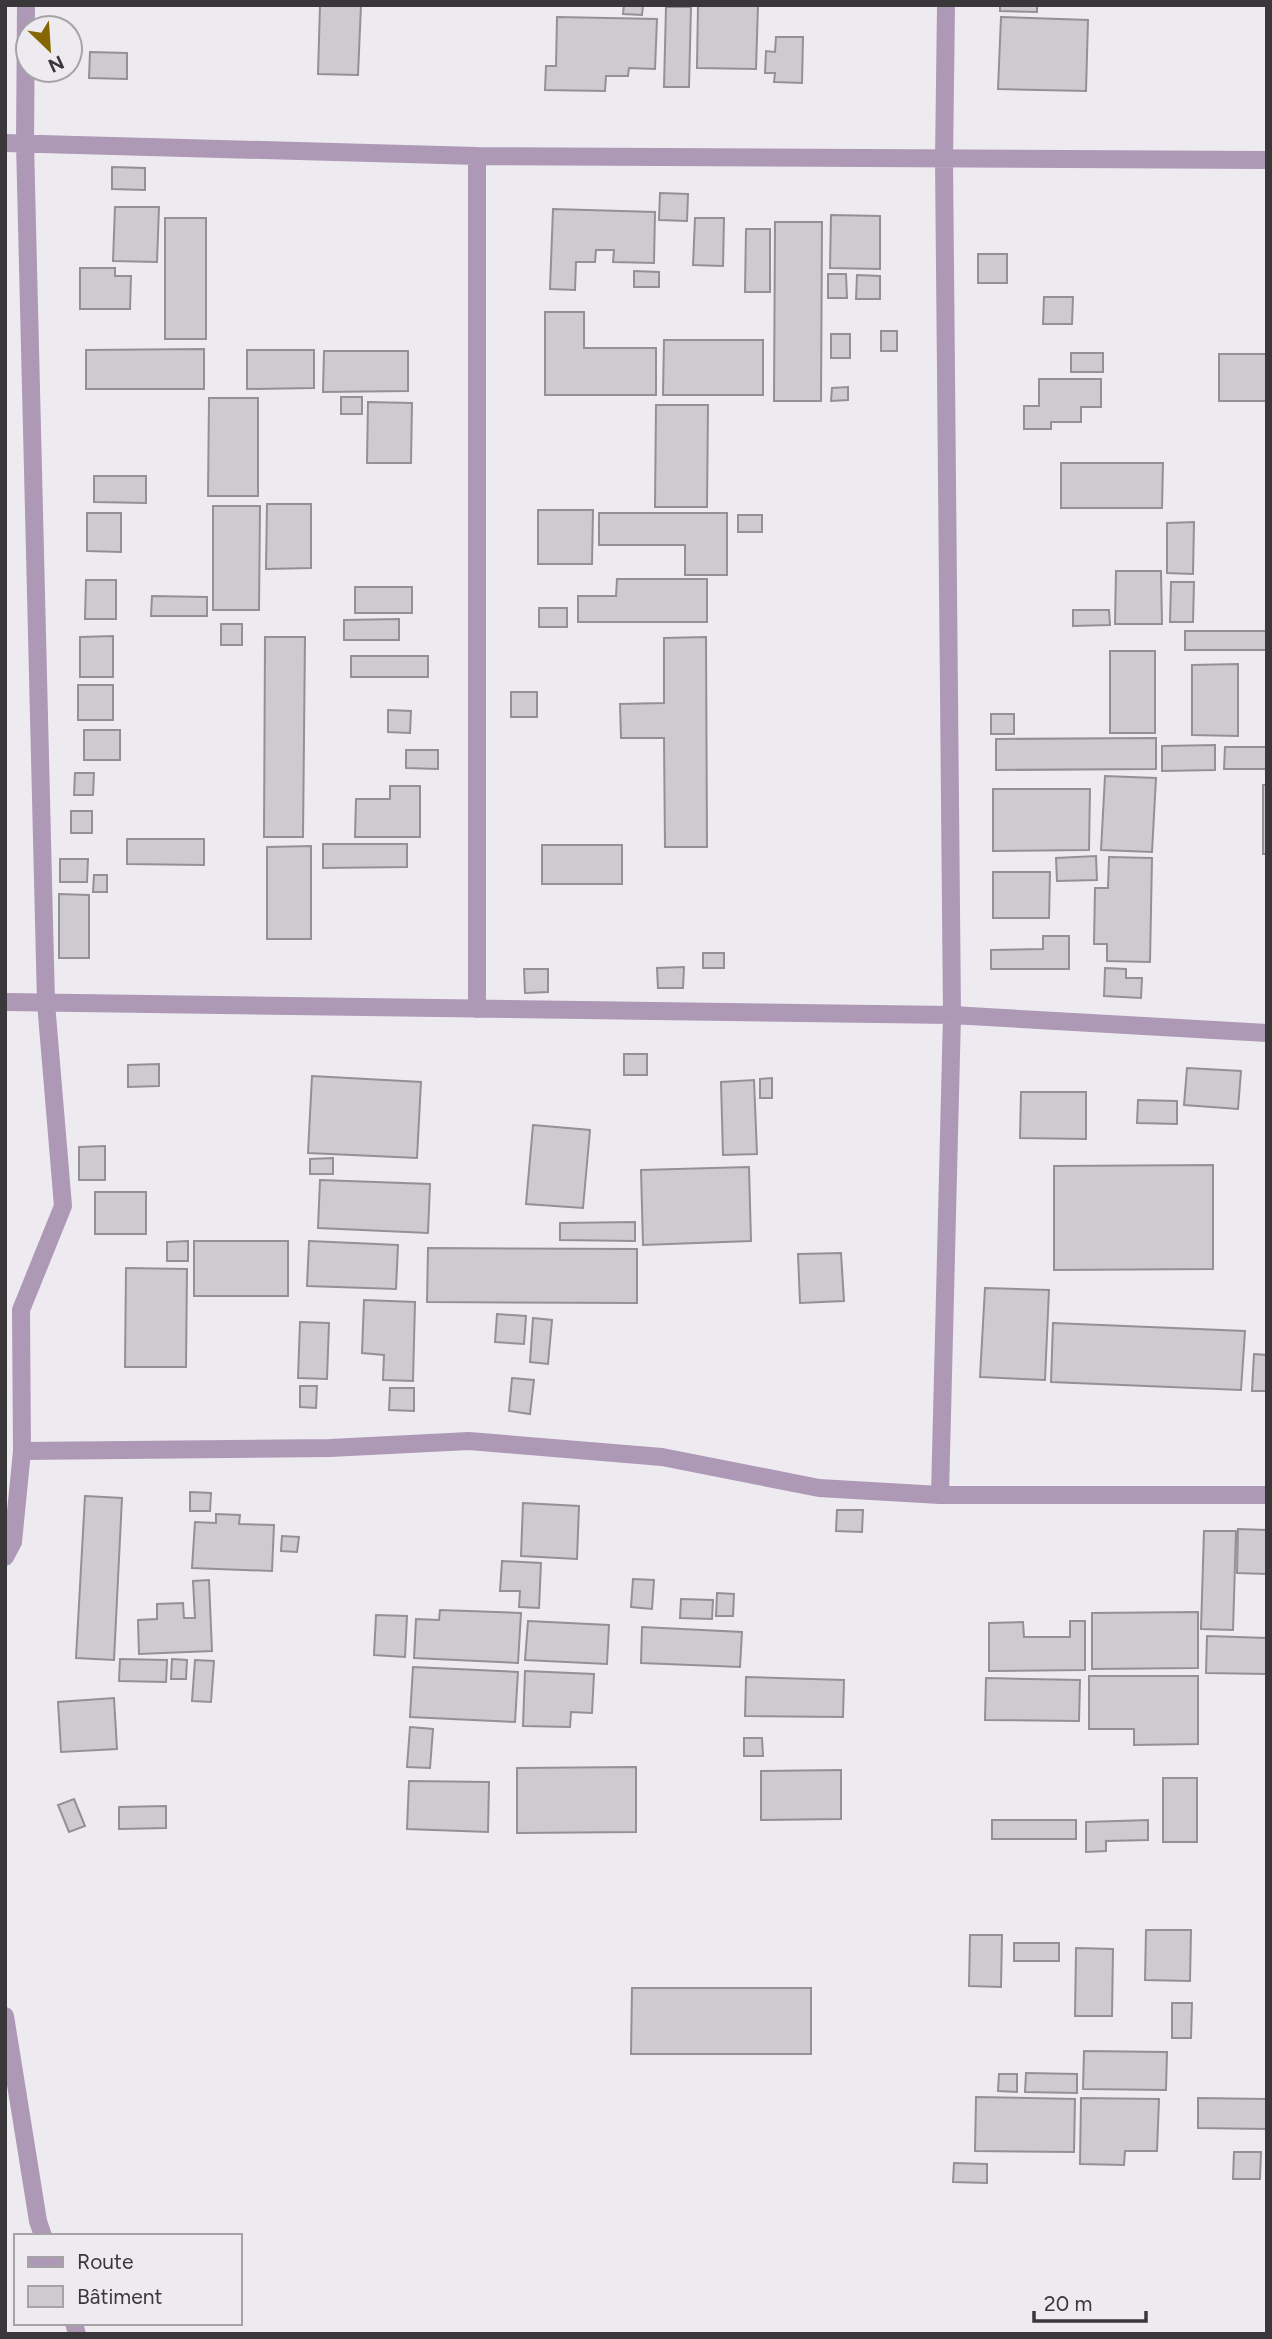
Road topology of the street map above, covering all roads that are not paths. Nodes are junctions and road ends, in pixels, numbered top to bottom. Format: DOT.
graph roads {
  1 [pos="26,5"];
  2 [pos="946,5"];
  3 [pos="5,143"];
  4 [pos="25,143"];
  5 [pos="477,156"];
  6 [pos="944,160"];
  7 [pos="1267,160"];
  8 [pos="5,1002"];
  9 [pos="46,1003"];
  10 [pos="477,1009"];
  11 [pos="952,1015"];
  12 [pos="1267,1033"];
  13 [pos="22,1451"];
  14 [pos="940,1495"];
  15 [pos="1267,1495"];
  16 [pos="5,1557"];
  17 [pos="5,2016"];
  18 [pos="42,2234"];
  1 -- 4 [label="street"];
  2 -- 6 [label="street"];
  3 -- 4 [label="street"];
  4 -- 5 [label="street"];
  4 -- 9 [label="street"];
  5 -- 6 [label="street"];
  5 -- 10 [label="street"];
  6 -- 7 [label="street"];
  6 -- 11 [label="street"];
  8 -- 9 [label="street"];
  9 -- 10 [label="street"];
  9 -- 13 [label="street"];
  10 -- 11 [label="street"];
  11 -- 12 [label="street"];
  11 -- 14 [label="street"];
  13 -- 14 [label="street"];
  13 -- 16 [label="street"];
  14 -- 15 [label="street"];
  17 -- 18 [label="street"];
}
